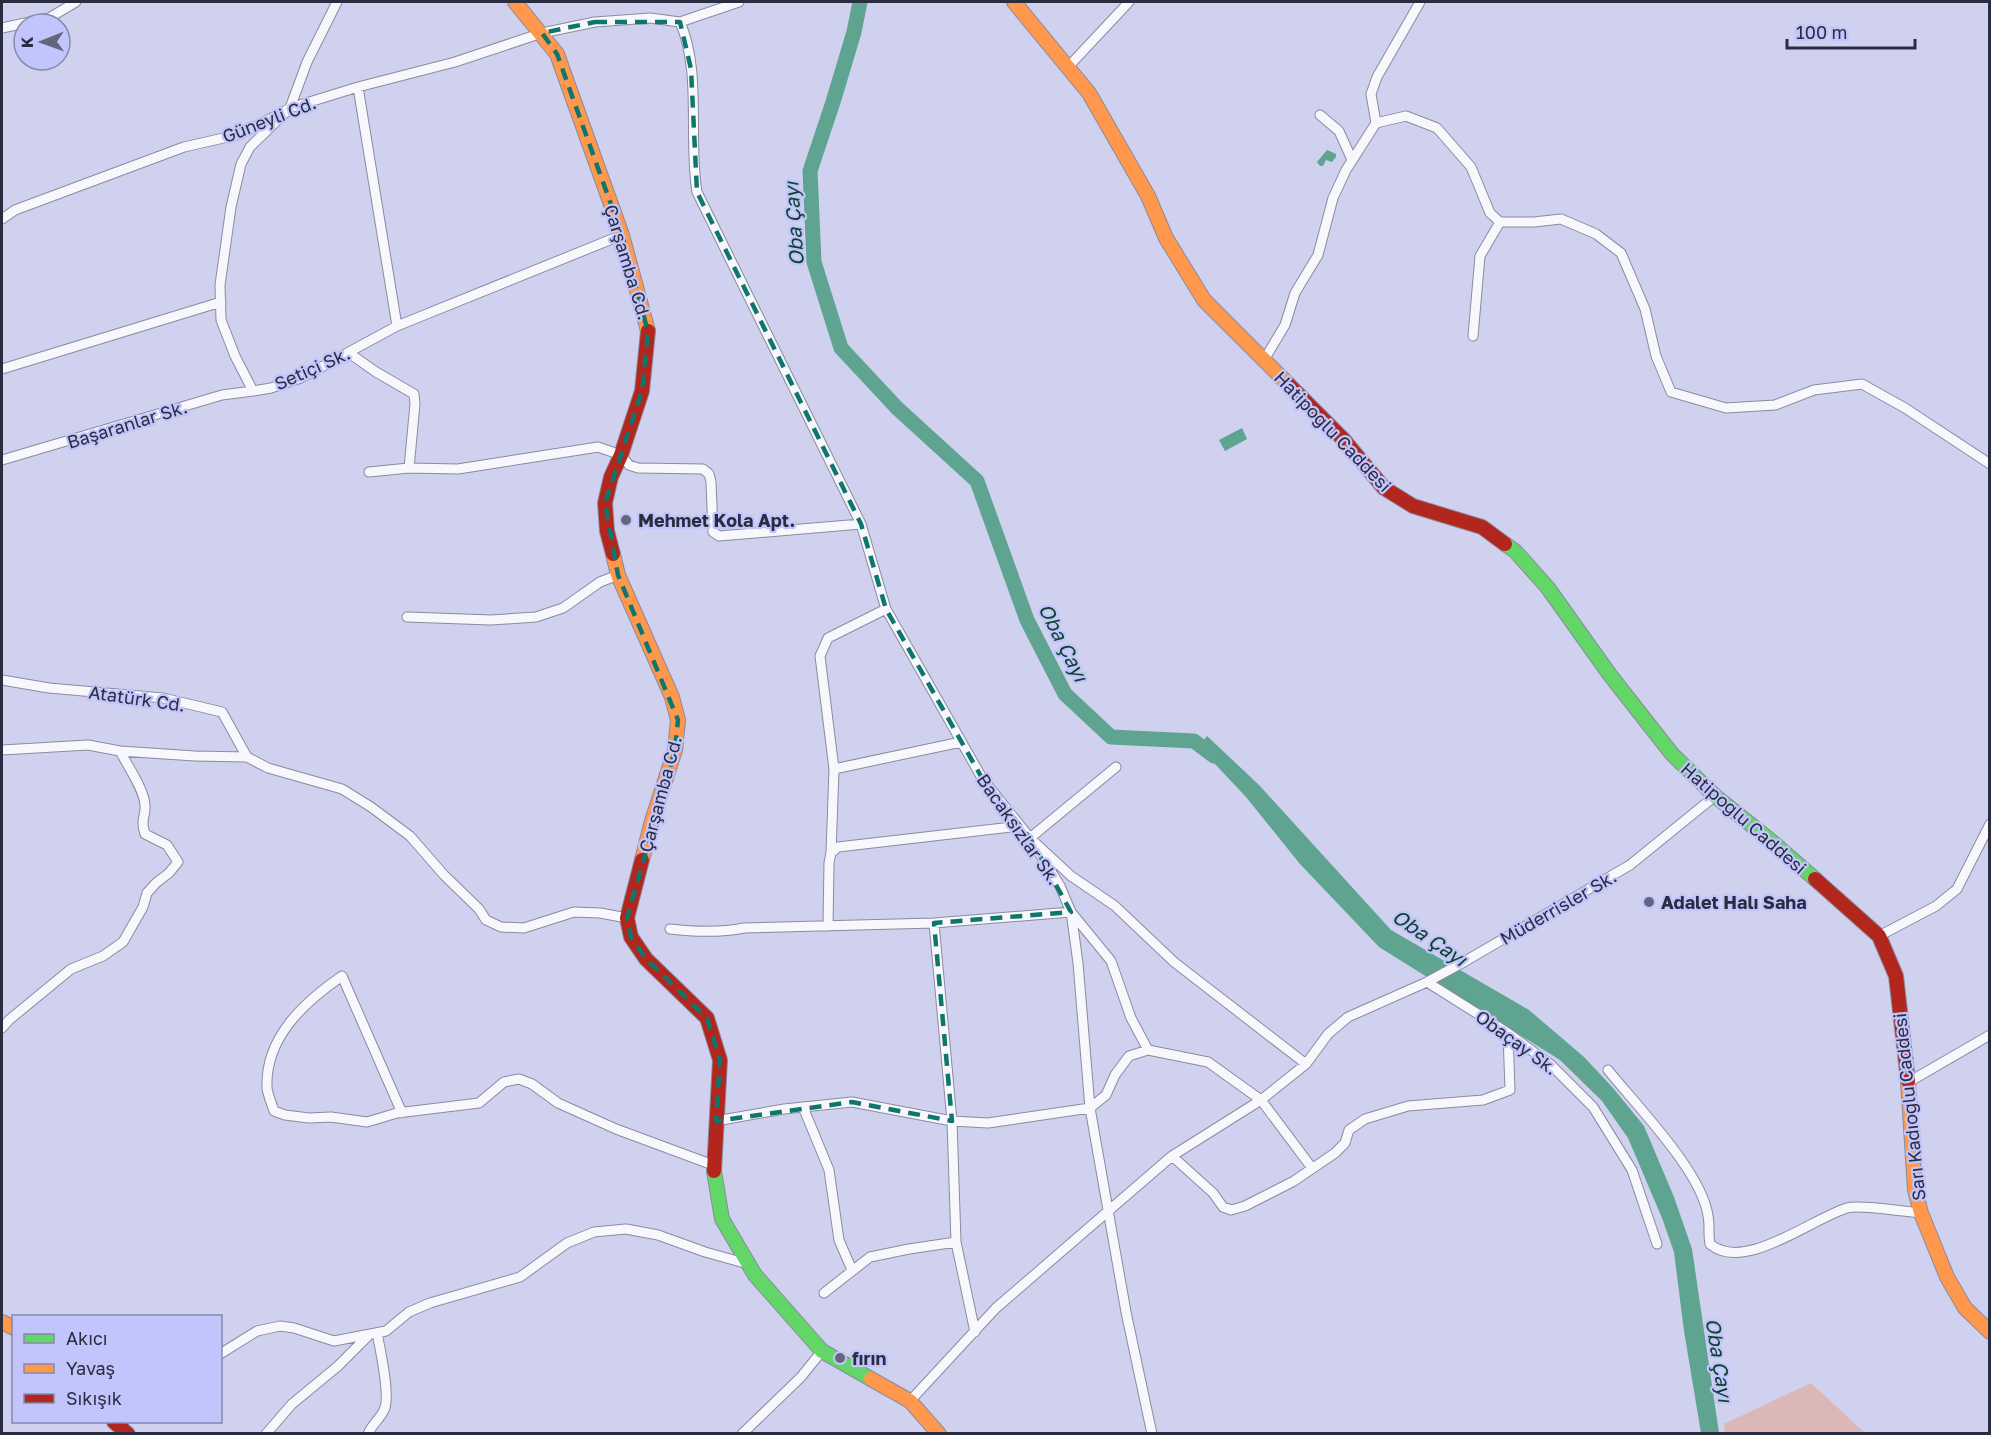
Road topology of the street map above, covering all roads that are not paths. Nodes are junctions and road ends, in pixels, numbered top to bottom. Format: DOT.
graph roads {
  1 [pos="76,2"];
  2 [pos="337,2"];
  3 [pos="515,2"];
  4 [pos="739,2"];
  5 [pos="1014,2"];
  6 [pos="1129,2"];
  7 [pos="1420,2"];
  8 [pos="680,22"];
  9 [pos="2,28"];
  10 [pos="542,33"];
  11 [pos="1069,66"];
  12 [pos="358,87"];
  13 [pos="290,108"];
  14 [pos="1320,115"];
  15 [pos="1376,123"];
  16 [pos="241,134"];
  17 [pos="250,147"];
  18 [pos="1352,160"];
  19 [pos="2,219"];
  20 [pos="1500,222"];
  21 [pos="622,235"];
  22 [pos="221,302"];
  23 [pos="397,326"];
  24 [pos="1473,336"];
  25 [pos="349,353"];
  26 [pos="1264,360"];
  27 [pos="2,369"];
  28 [pos="253,391"];
  29 [pos="621,455"];
  30 [pos="2,460"];
  31 [pos="1989,464"];
  32 [pos="409,468"];
  33 [pos="369,472"];
  34 [pos="861,524"];
  35 [pos="618,574"];
  36 [pos="886,609"];
  37 [pos="407,617"];
  38 [pos="2,680"];
  39 [pos="961,742"];
  40 [pos="2,750"];
  41 [pos="120,751"];
  42 [pos="247,757"];
  43 [pos="1116,767"];
  44 [pos="834,769"];
  45 [pos="1715,796"];
  46 [pos="1989,824"];
  47 [pos="1020,826"];
  48 [pos="1029,838"];
  49 [pos="831,853"];
  50 [pos="1071,912"];
  51 [pos="627,918"];
  52 [pos="934,924"];
  53 [pos="828,926"];
  54 [pos="670,928"];
  55 [pos="1879,936"];
  56 [pos="1427,982"];
  57 [pos="2,1028"];
  58 [pos="1508,1033"];
  59 [pos="1989,1035"];
  60 [pos="1148,1050"];
  61 [pos="1306,1064"];
  62 [pos="1608,1070"];
  63 [pos="1907,1083"];
  64 [pos="1262,1100"];
  65 [pos="803,1107"];
  66 [pos="1090,1108"];
  67 [pos="402,1113"];
  68 [pos="716,1121"];
  69 [pos="952,1121"];
  70 [pos="1172,1156"];
  71 [pos="713,1165"];
  72 [pos="1312,1168"];
  73 [pos="1108,1212"];
  74 [pos="1921,1213"];
  75 [pos="956,1242"];
  76 [pos="1658,1244"];
  77 [pos="748,1264"];
  78 [pos="852,1270"];
  79 [pos="824,1293"];
  80 [pos="975,1332"];
  81 [pos="1989,1332"];
  82 [pos="373,1334"];
  83 [pos="822,1351"];
  84 [pos="222,1353"];
  85 [pos="910,1401"];
  86 [pos="115,1423"];
  87 [pos="128,1434"];
  88 [pos="266,1434"];
  89 [pos="368,1434"];
  90 [pos="742,1434"];
  91 [pos="939,1434"];
  92 [pos="1152,1434"];
  1 -- 9 [label="street"];
  2 -- 13 [label="street"];
  3 -- 10 [label="street, Çarşamba Cd."];
  4 -- 8 [label="street"];
  5 -- 11 [label="street, Hatipoğlu Caddesi"];
  6 -- 11 [label="street"];
  7 -- 15 [label="street"];
  8 -- 10 [label="street, Güneyli Cd."];
  8 -- 34 [label="street, Bacaksızlar Sk."];
  10 -- 12 [label="street, Güneyli Cd."];
  10 -- 21 [label="street, Çarşamba Cd."];
  11 -- 26 [label="street, Hatipoğlu Caddesi"];
  12 -- 13 [label="street, Güneyli Cd."];
  12 -- 23 [label="street"];
  13 -- 16 [label="street, Güneyli Cd."];
  13 -- 17 [label="street, Setiçi Sk."];
  14 -- 18 [label="street"];
  15 -- 18 [label="street"];
  15 -- 20 [label="street"];
  16 -- 17 [label="street"];
  16 -- 19 [label="street, Güneyli Cd."];
  17 -- 22 [label="street, Setiçi Sk."];
  18 -- 26 [label="street"];
  20 -- 24 [label="street"];
  20 -- 31 [label="street"];
  21 -- 23 [label="street, Setiçi Sk."];
  21 -- 29 [label="street, Çarşamba Cd."];
  22 -- 27 [label="street"];
  22 -- 28 [label="street, Setiçi Sk."];
  23 -- 25 [label="street, Setiçi Sk."];
  25 -- 28 [label="street, Setiçi Sk."];
  25 -- 32 [label="street"];
  26 -- 45 [label="street, Hatipoğlu Caddesi"];
  28 -- 30 [label="street, Başaranlar Sk."];
  29 -- 32 [label="street"];
  29 -- 34 [label="street"];
  29 -- 35 [label="street, Çarşamba Cd."];
  32 -- 33 [label="street"];
  34 -- 36 [label="street, Bacaksızlar Sk."];
  35 -- 37 [label="street"];
  35 -- 51 [label="street, Çarşamba Cd."];
  36 -- 39 [label="street, Bacaksızlar Sk."];
  36 -- 44 [label="street"];
  38 -- 42 [label="street, Atatürk Cd."];
  39 -- 44 [label="street"];
  39 -- 47 [label="street, Bacaksızlar Sk."];
  40 -- 41 [label="street"];
  41 -- 42 [label="street"];
  41 -- 57 [label="street"];
  42 -- 51 [label="street"];
  43 -- 48 [label="street"];
  44 -- 49 [label="street"];
  45 -- 55 [label="street, Hatipoğlu Caddesi"];
  45 -- 56 [label="street, Müderrisler Sk."];
  46 -- 55 [label="street"];
  47 -- 48 [label="street, Bacaksızlar Sk."];
  47 -- 49 [label="street"];
  48 -- 50 [label="street, Bacaksızlar Sk."];
  48 -- 61 [label="street"];
  49 -- 53 [label="street"];
  50 -- 52 [label="street"];
  50 -- 60 [label="street, Bacaksızlar Sk."];
  50 -- 66 [label="street"];
  51 -- 68 [label="street"];
  52 -- 53 [label="street"];
  52 -- 69 [label="street"];
  53 -- 54 [label="street"];
  55 -- 63 [label="street, Sarı Kadıoğlu Caddesi"];
  56 -- 58 [label="street, Obaçay Sk."];
  56 -- 61 [label="street, Müderrisler Sk."];
  58 -- 72 [label="street"];
  58 -- 76 [label="street, Obaçay Sk."];
  59 -- 63 [label="street"];
  60 -- 64 [label="street"];
  60 -- 66 [label="street"];
  61 -- 64 [label="street, Müderrisler Sk."];
  62 -- 74 [label="street"];
  63 -- 74 [label="street, Sarı Kadıoğlu Caddesi"];
  64 -- 70 [label="street, Müderrisler Sk."];
  64 -- 72 [label="street"];
  65 -- 68 [label="street"];
  65 -- 69 [label="street"];
  65 -- 78 [label="street"];
  66 -- 69 [label="street"];
  66 -- 73 [label="street"];
  67 -- 67 [label="street"];
  67 -- 71 [label="street"];
  68 -- 71 [label="street"];
  69 -- 75 [label="street"];
  70 -- 72 [label="street"];
  70 -- 73 [label="street, Müderrisler Sk."];
  71 -- 77 [label="street"];
  73 -- 80 [label="street, Müderrisler Sk."];
  73 -- 92 [label="street"];
  74 -- 81 [label="street, Sarı Kadıoğlu Caddesi"];
  75 -- 78 [label="street"];
  75 -- 80 [label="street"];
  77 -- 82 [label="street"];
  77 -- 83 [label="street"];
  78 -- 79 [label="street"];
  80 -- 85 [label="street, Müderrisler Sk."];
  82 -- 84 [label="street"];
  82 -- 88 [label="street"];
  82 -- 89 [label="street"];
  83 -- 85 [label="street"];
  83 -- 90 [label="street"];
  85 -- 91 [label="street"];
  86 -- 87 [label="street"];
}
